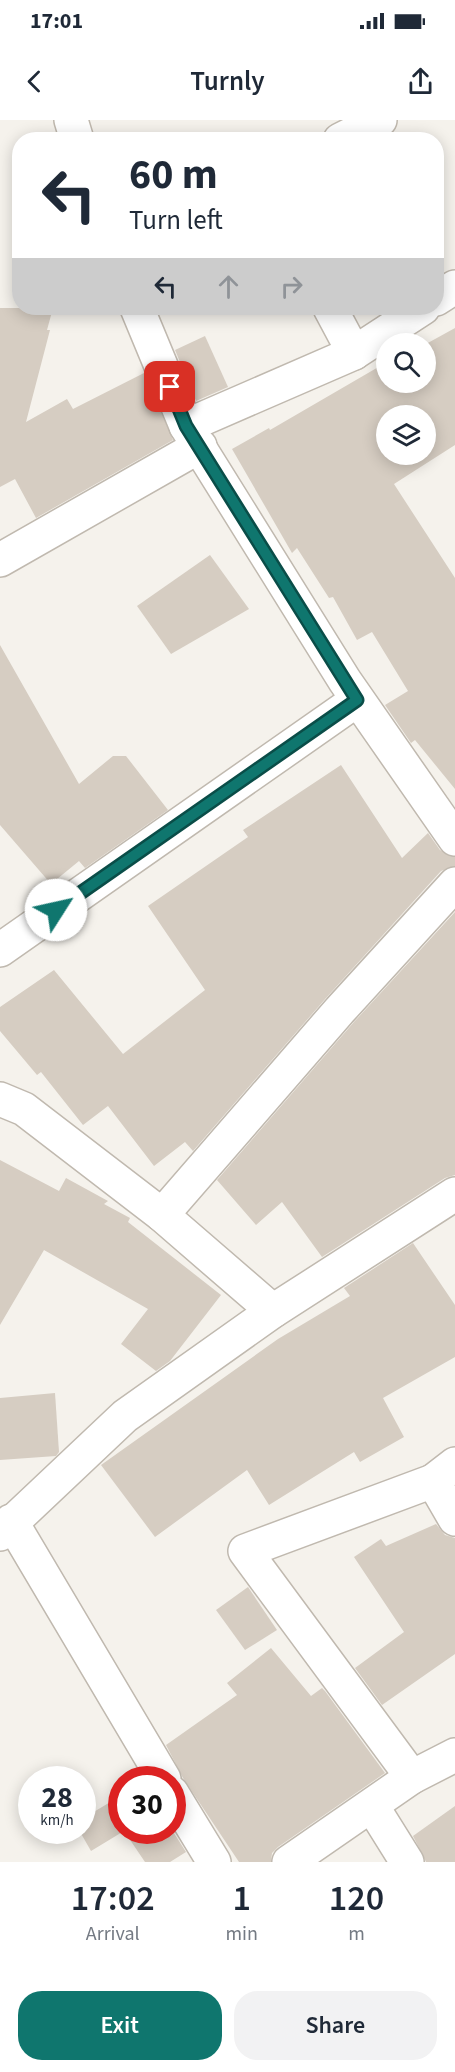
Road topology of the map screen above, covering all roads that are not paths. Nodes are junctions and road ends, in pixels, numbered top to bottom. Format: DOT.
graph roads {
  1 [pos="380,120"];
  2 [pos="356,132"];
  3 [pos="140,315"];
  4 [pos="334,315"];
  5 [pos="412,315"];
  6 [pos="354,353"];
  7 [pos="193,436"];
  8 [pos="0,560"];
  9 [pos="357,700"];
  10 [pos="455,839"];
  11 [pos="455,884"];
  12 [pos="0,950"];
  13 [pos="0,1099"];
  14 [pos="455,1194"];
  15 [pos="162,1215"];
  16 [pos="273,1311"];
  17 [pos="444,1473"];
  18 [pos="455,1519"];
  19 [pos="6,1527"];
  20 [pos="455,1755"];
  21 [pos="157,1766"];
  22 [pos="412,1778"];
  23 [pos="372,1806"];
  24 [pos="186,1815"];
  25 [pos="214,1862"];
  26 [pos="289,1862"];
  27 [pos="407,1862"];
  1 -- 2 [label="street"];
  3 -- 7 [label="street"];
  4 -- 6 [label="street"];
  5 -- 6 [label="street"];
  6 -- 7 [label="street"];
  7 -- 8 [label="street"];
  7 -- 9 [label="street"];
  9 -- 10 [label="street"];
  9 -- 12 [label="street"];
  11 -- 15 [label="street"];
  13 -- 15 [label="street"];
  14 -- 16 [label="street"];
  15 -- 16 [label="street"];
  16 -- 19 [label="street"];
  17 -- 18 [label="street"];
  17 -- 22 [label="street"];
  19 -- 21 [label="street"];
  20 -- 22 [label="street"];
  22 -- 23 [label="street"];
  23 -- 26 [label="street"];
  23 -- 27 [label="street"];
  24 -- 25 [label="street"];
}
